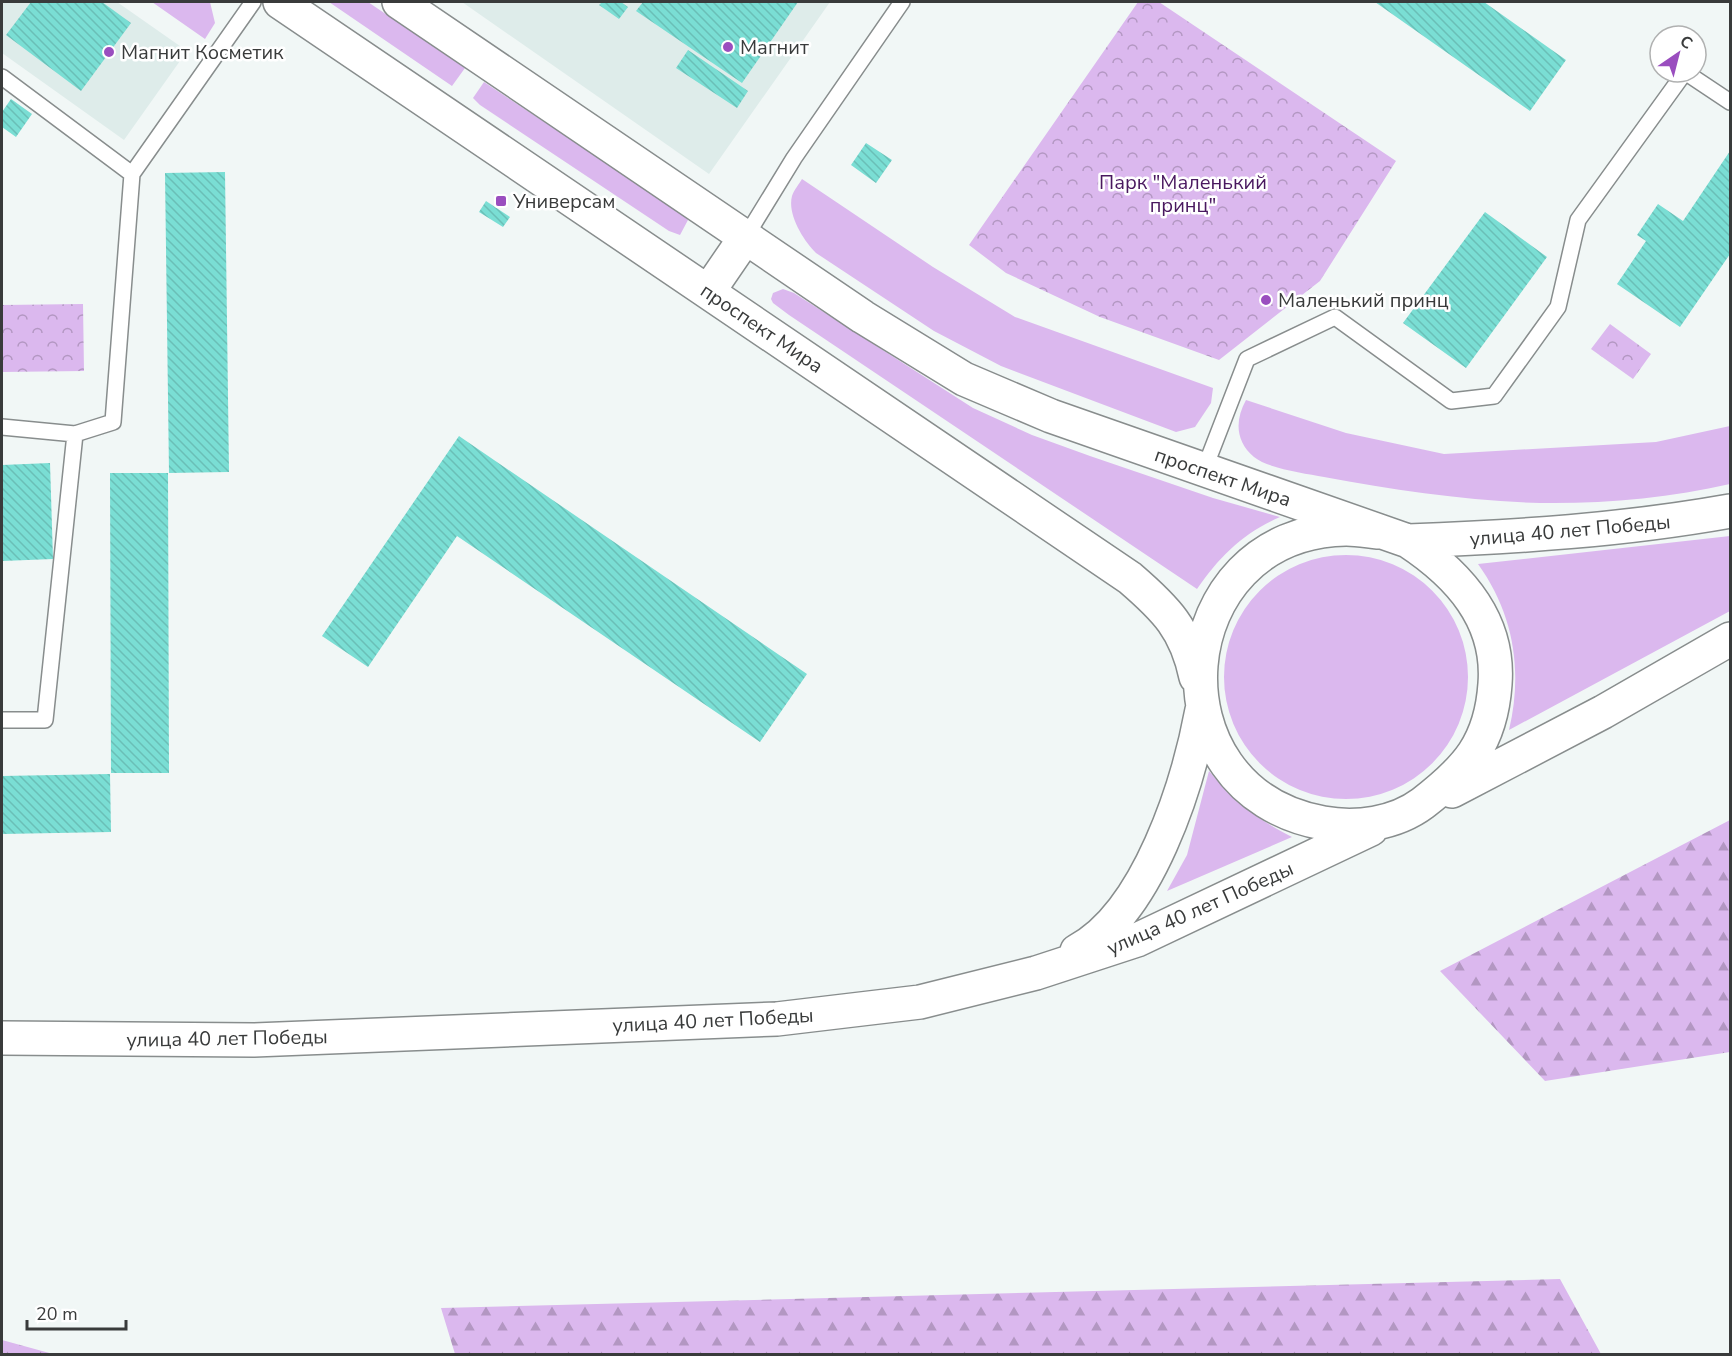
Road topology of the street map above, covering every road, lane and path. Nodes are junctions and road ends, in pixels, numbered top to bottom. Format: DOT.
graph roads {
  1 [pos="254,2"];
  2 [pos="280,2"];
  3 [pos="399,2"];
  4 [pos="902,2"];
  5 [pos="2,77"];
  6 [pos="1731,102"];
  7 [pos="132,174"];
  8 [pos="745,238"];
  9 [pos="708,292"];
  10 [pos="2,427"];
  11 [pos="75,434"];
  12 [pos="1204,470"];
  13 [pos="1731,511"];
  14 [pos="1393,537"];
  15 [pos="1731,639"];
  16 [pos="1201,701"];
  17 [pos="2,720"];
  18 [pos="1400,815"];
  19 [pos="1036,973"];
  20 [pos="2,1038"];
  1 -- 7 [label="lane"];
  2 -- 9 [label="street, проспект Мира"];
  3 -- 8 [label="street, проспект Мира"];
  4 -- 8 [label="lane"];
  5 -- 7 [label="lane"];
  6 -- 12 [label="lane"];
  7 -- 11 [label="lane"];
  8 -- 9 [label="street"];
  8 -- 12 [label="street, проспект Мира"];
  9 -- 16 [label="street, проспект Мира"];
  10 -- 11 [label="lane"];
  11 -- 17 [label="lane"];
  12 -- 14 [label="street, проспект Мира"];
  13 -- 14 [label="street, улица 40 лет Победы"];
  14 -- 16 [label="street"];
  14 -- 18 [label="street"];
  15 -- 18 [label="street, улица 40 лет Победы"];
  16 -- 18 [label="street"];
  16 -- 19 [label="street"];
  18 -- 19 [label="street, улица 40 лет Победы"];
  19 -- 20 [label="street, улица 40 лет Победы"];
}
